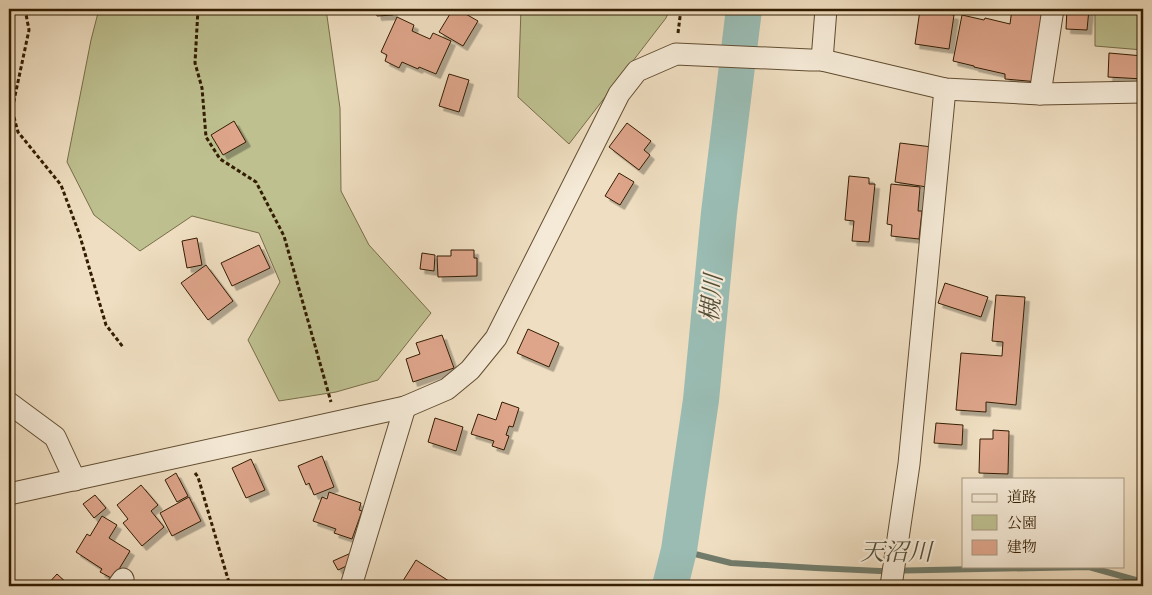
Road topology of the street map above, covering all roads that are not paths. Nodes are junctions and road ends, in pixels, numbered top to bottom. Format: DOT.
graph roads {
  1 [pos="826,9"];
  2 [pos="1053,9"];
  3 [pos="816,60"];
  4 [pos="945,89"];
  5 [pos="1143,92"];
  6 [pos="1040,94"];
  7 [pos="9,403"];
  8 [pos="405,407"];
  9 [pos="75,480"];
  10 [pos="9,494"];
  11 [pos="351,586"];
  12 [pos="891,586"];
  1 -- 3 [label="street"];
  2 -- 6 [label="street"];
  3 -- 4 [label="street"];
  3 -- 8 [label="street"];
  4 -- 6 [label="street"];
  4 -- 12 [label="street"];
  5 -- 6 [label="street"];
  7 -- 9 [label="street"];
  8 -- 9 [label="street"];
  8 -- 11 [label="street"];
  9 -- 10 [label="street"];
}
